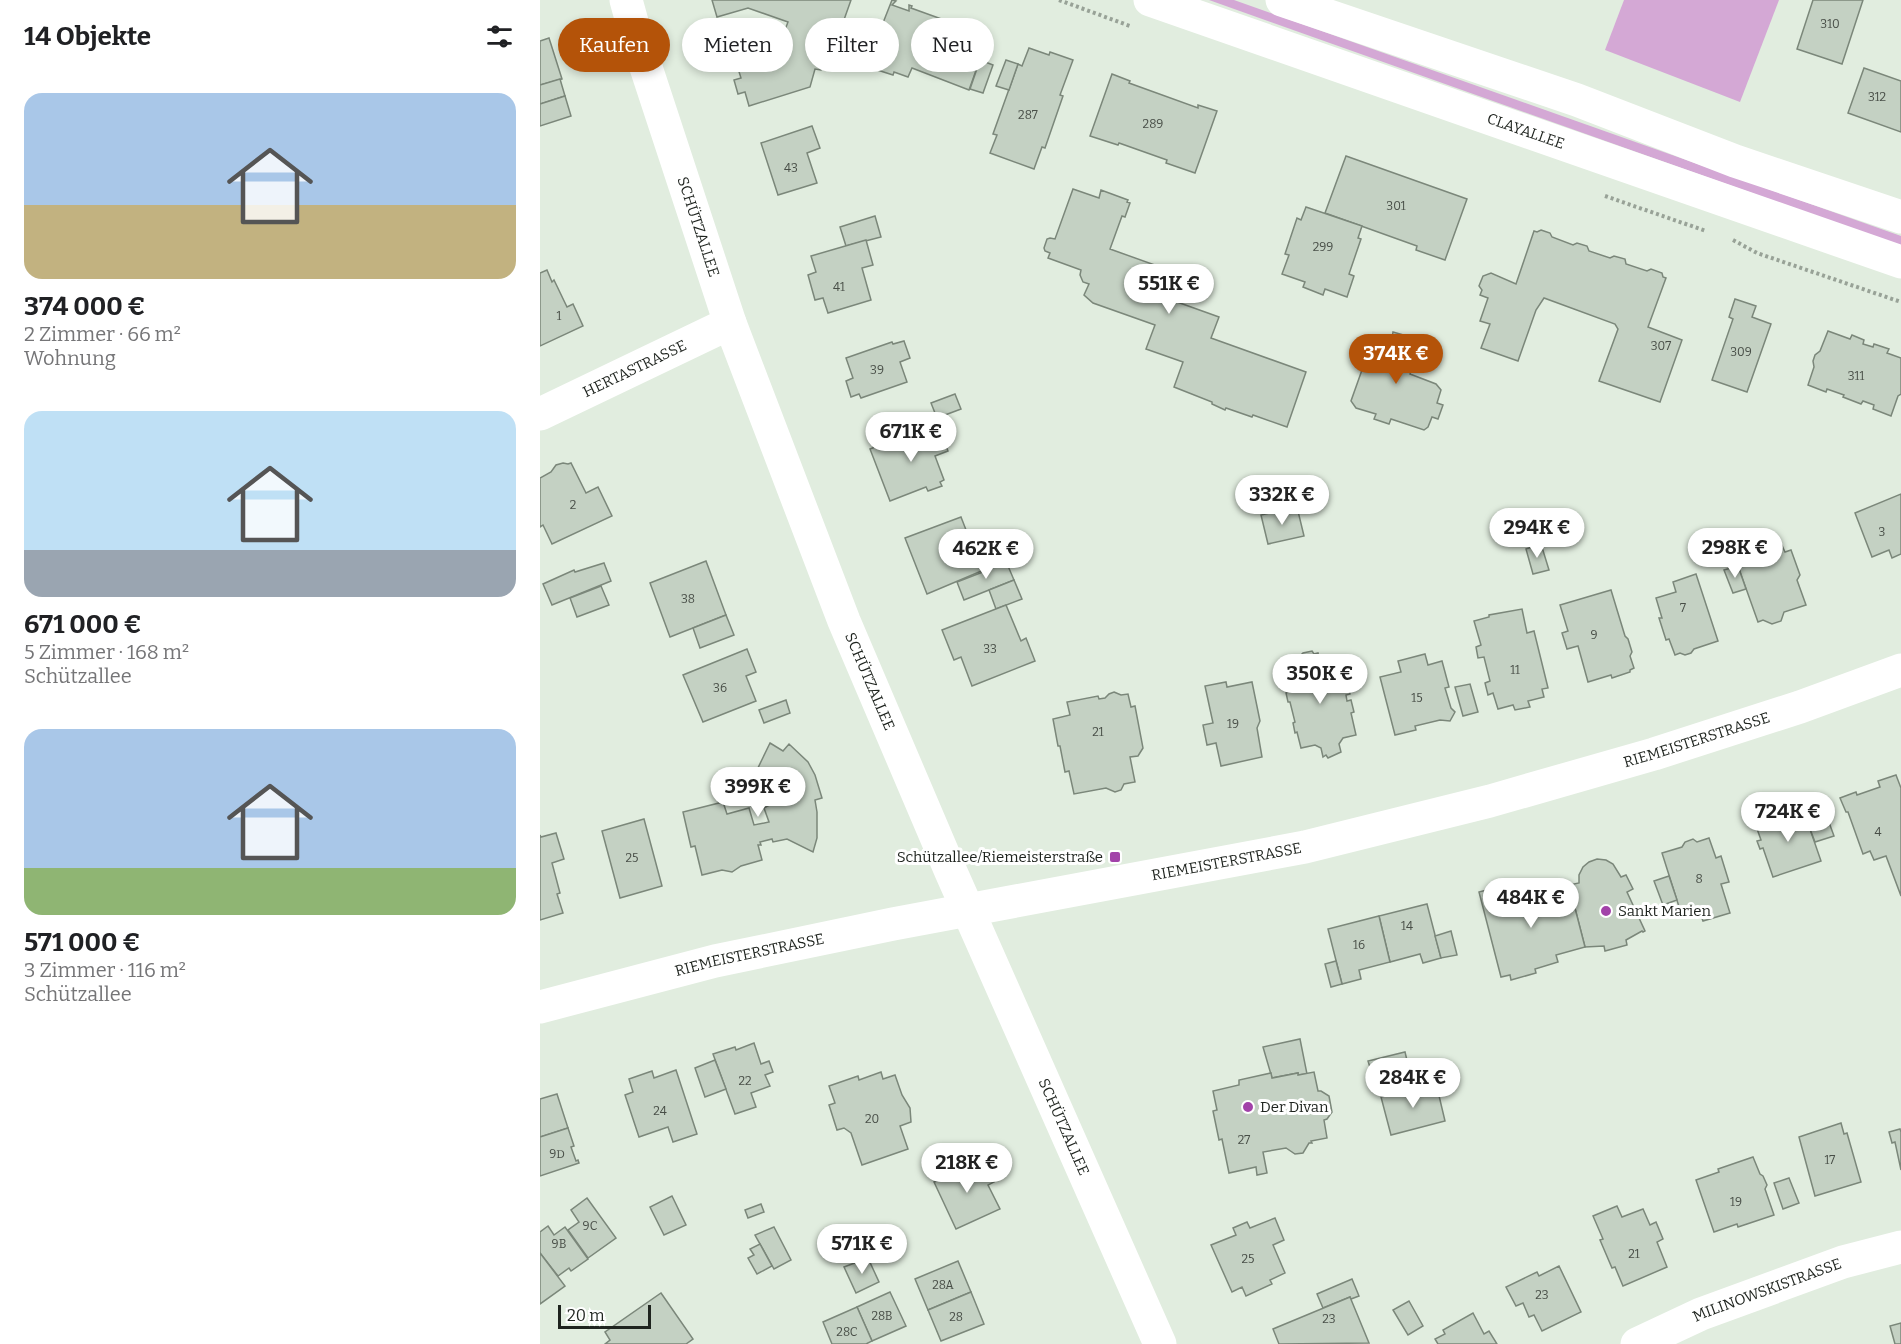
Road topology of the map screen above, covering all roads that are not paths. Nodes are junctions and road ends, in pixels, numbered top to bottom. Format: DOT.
graph roads {
  1 [pos="626,0"];
  2 [pos="1150,0"];
  3 [pos="1282,0"];
  4 [pos="1901,217"];
  5 [pos="1901,262"];
  6 [pos="730,323"];
  7 [pos="540,414"];
  8 [pos="1901,670"];
  9 [pos="968,910"];
  10 [pos="540,1007"];
  11 [pos="1901,1247"];
  12 [pos="1160,1344"];
  13 [pos="1637,1344"];
  1 -- 6 [label="street, SCHÜTZALLEE"];
  2 -- 5 [label="street, CLAYALLEE"];
  3 -- 4 [label="street"];
  6 -- 7 [label="street, HERTASTRASSE"];
  6 -- 9 [label="street, SCHÜTZALLEE"];
  8 -- 9 [label="street, RIEMEISTERSTRASSE"];
  9 -- 10 [label="street, RIEMEISTERSTRASSE"];
  9 -- 12 [label="street, SCHÜTZALLEE"];
  11 -- 13 [label="street, MILINOWSKISTRASSE"];
}
